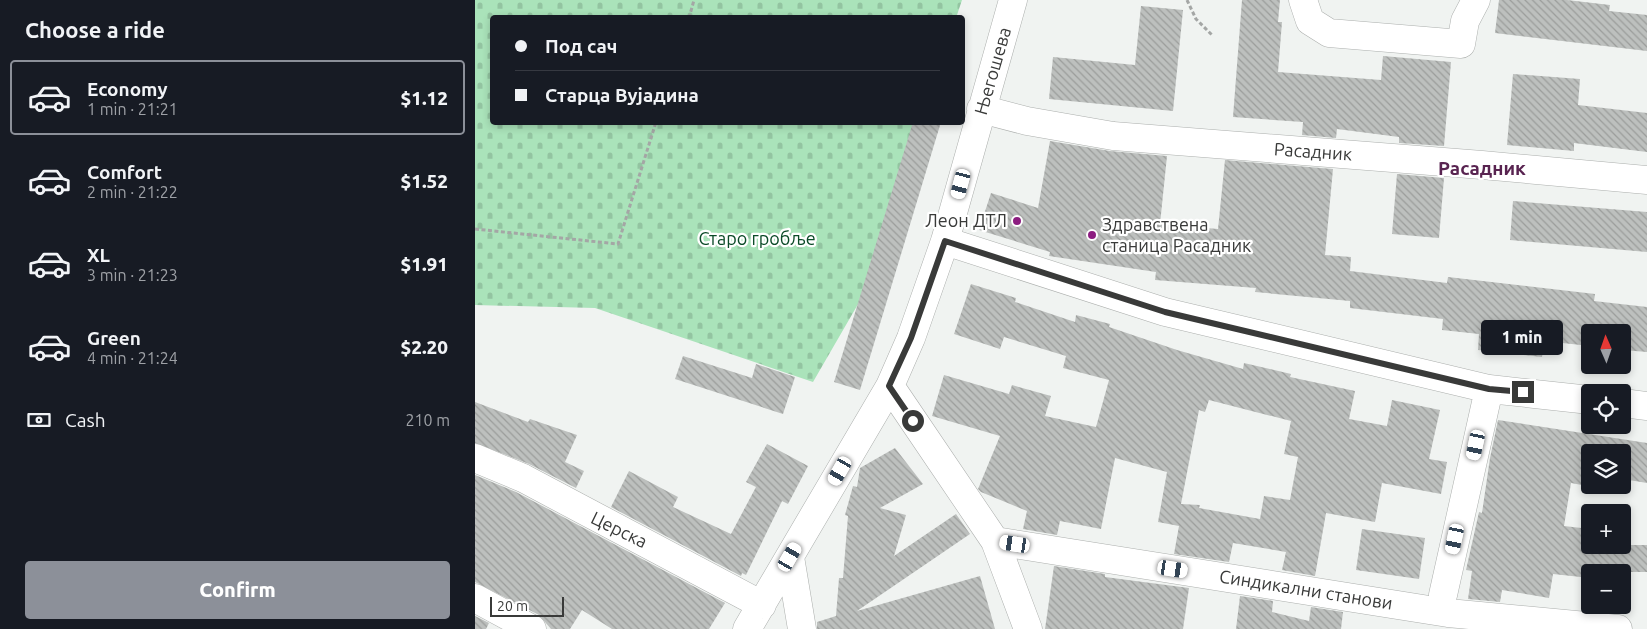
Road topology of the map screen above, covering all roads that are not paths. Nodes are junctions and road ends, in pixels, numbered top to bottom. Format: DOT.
graph roads {
  1 [pos="1013,0"];
  2 [pos="1303,0"];
  3 [pos="1476,0"];
  4 [pos="981,109"];
  5 [pos="1647,180"];
  6 [pos="945,241"];
  7 [pos="889,386"];
  8 [pos="1489,389"];
  9 [pos="1581,399"];
  10 [pos="1631,404"];
  11 [pos="1647,406"];
  12 [pos="475,458"];
  13 [pos="995,541"];
  14 [pos="790,557"];
  15 [pos="475,598"];
  16 [pos="762,605"];
  17 [pos="1445,612"];
  18 [pos="532,629"];
  19 [pos="747,629"];
  20 [pos="802,629"];
  21 [pos="1027,629"];
  22 [pos="1619,629"];
  1 -- 4 [label="street, Његошева"];
  2 -- 3 [label="street"];
  4 -- 5 [label="street, Расадник"];
  4 -- 6 [label="street, Његошева"];
  6 -- 7 [label="street, Његошева"];
  6 -- 8 [label="street"];
  7 -- 13 [label="street"];
  7 -- 14 [label="street, Његошева"];
  8 -- 9 [label="street"];
  8 -- 17 [label="street"];
  10 -- 11 [label="street"];
  12 -- 16 [label="street, Церска"];
  13 -- 17 [label="street, Синдикални станови"];
  13 -- 21 [label="street"];
  14 -- 16 [label="street, Његошева"];
  14 -- 20 [label="street"];
  15 -- 18 [label="street"];
  16 -- 19 [label="street, Његошева"];
  17 -- 22 [label="street, Синдикални станови"];
}
